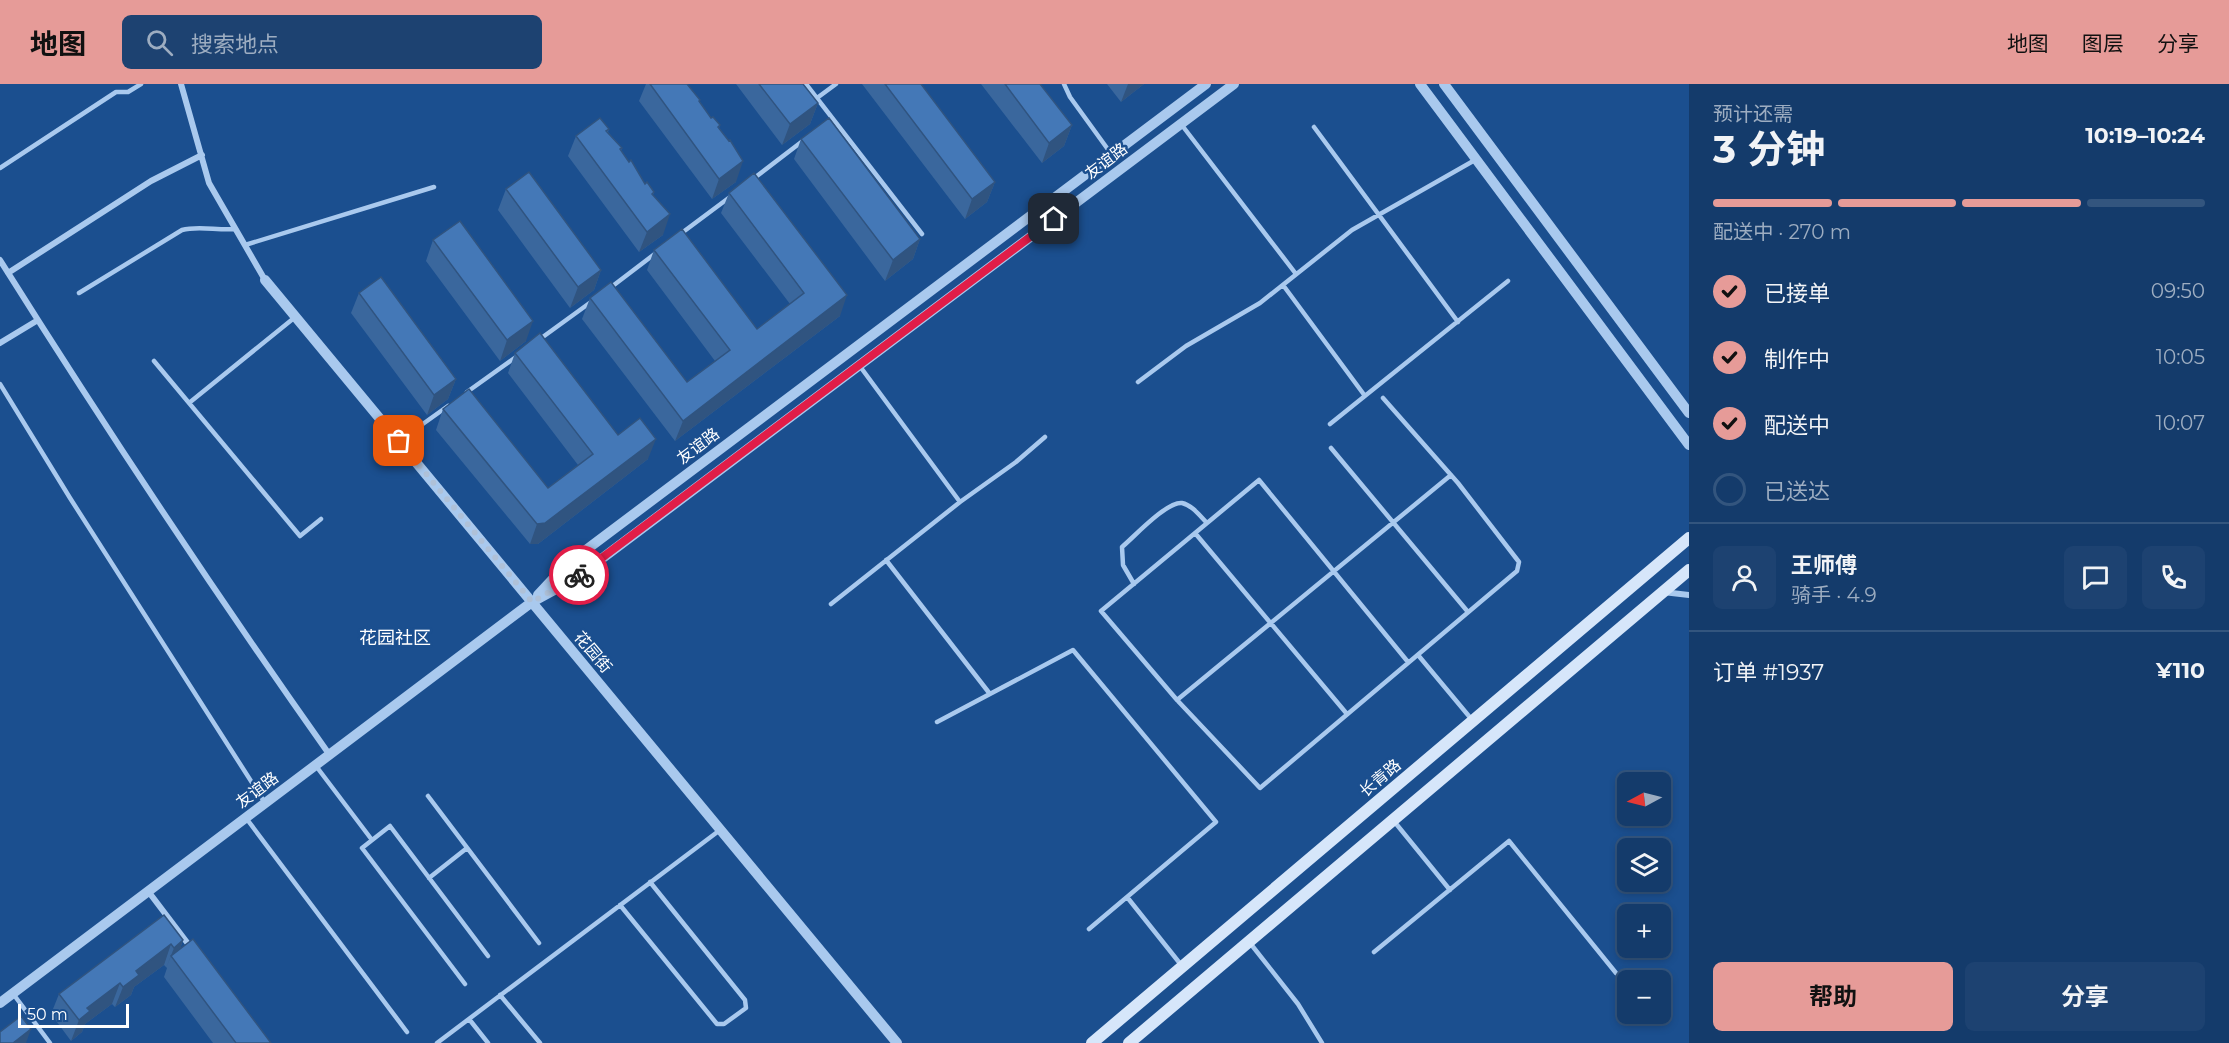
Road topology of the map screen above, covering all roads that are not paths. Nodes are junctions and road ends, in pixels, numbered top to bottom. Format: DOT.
graph roads {
  1 [pos="141,84"];
  2 [pos="181,84"];
  3 [pos="806,84"];
  4 [pos="836,84"];
  5 [pos="1064,84"];
  6 [pos="1206,84"];
  7 [pos="1234,84"];
  8 [pos="1420,84"];
  9 [pos="1444,84"];
  10 [pos="817,98"];
  11 [pos="832,118"];
  12 [pos="1180,124"];
  13 [pos="823,126"];
  14 [pos="1314,127"];
  15 [pos="813,133"];
  16 [pos="1112,155"];
  17 [pos="202,156"];
  18 [pos="1476,159"];
  19 [pos="0,168"];
  20 [pos="747,183"];
  21 [pos="434,187"];
  22 [pos="737,191"];
  23 [pos="1379,214"];
  24 [pos="236,229"];
  25 [pos="922,234"];
  26 [pos="671,242"];
  27 [pos="245,245"];
  28 [pos="661,249"];
  29 [pos="0,260"];
  30 [pos="8,273"];
  31 [pos="1296,274"];
  32 [pos="266,280"];
  33 [pos="1508,281"];
  34 [pos="1283,285"];
  35 [pos="604,292"];
  36 [pos="79,293"];
  37 [pos="595,299"];
  38 [pos="296,317"];
  39 [pos="38,320"];
  40 [pos="1458,322"];
  41 [pos="538,340"];
  42 [pos="0,344"];
  43 [pos="520,354"];
  44 [pos="154,361"];
  45 [pos="859,365"];
  46 [pos="1138,382"];
  47 [pos="0,384"];
  48 [pos="464,394"];
  49 [pos="1365,396"];
  50 [pos="1383,398"];
  51 [pos="455,401"];
  52 [pos="189,404"];
  53 [pos="1689,413"];
  54 [pos="1330,424"];
  55 [pos="1045,437"];
  56 [pos="399,441"];
  57 [pos="1689,445"];
  58 [pos="1331,448"];
  59 [pos="1451,475"];
  60 [pos="960,502"];
  61 [pos="321,519"];
  62 [pos="1207,523"];
  63 [pos="1394,523"];
  64 [pos="1195,533"];
  65 [pos="1689,537"];
  66 [pos="886,560"];
  67 [pos="1689,570"];
  68 [pos="1334,571"];
  69 [pos="1134,584"];
  70 [pos="1663,592"];
  71 [pos="1689,594"];
  72 [pos="532,602"];
  73 [pos="831,604"];
  74 [pos="1468,612"];
  75 [pos="1271,623"];
  76 [pos="1418,655"];
  77 [pos="1408,662"];
  78 [pos="990,694"];
  79 [pos="1177,700"];
  80 [pos="1347,714"];
  81 [pos="1473,721"];
  82 [pos="937,722"];
  83 [pos="329,754"];
  84 [pos="315,765"];
  85 [pos="428,796"];
  86 [pos="265,803"];
  87 [pos="245,818"];
  88 [pos="1393,820"];
  89 [pos="720,830"];
  90 [pos="372,840"];
  91 [pos="468,848"];
  92 [pos="429,878"];
  93 [pos="650,882"];
  94 [pos="1450,890"];
  95 [pos="148,891"];
  96 [pos="1127,897"];
  97 [pos="620,905"];
  98 [pos="1089,929"];
  99 [pos="1249,942"];
  100 [pos="539,943"];
  101 [pos="1374,952"];
  102 [pos="488,956"];
  103 [pos="198,957"];
  104 [pos="1182,966"];
  105 [pos="1616,973"];
  106 [pos="465,984"];
  107 [pos="13,993"];
  108 [pos="500,995"];
  109 [pos="0,1003"];
  110 [pos="469,1019"];
  111 [pos="407,1032"];
  112 [pos="50,1043"];
  113 [pos="436,1043"];
  114 [pos="488,1043"];
  115 [pos="540,1043"];
  116 [pos="897,1043"];
  117 [pos="1092,1043"];
  118 [pos="1129,1043"];
  119 [pos="1322,1043"];
  1 -- 19 [label="lane"];
  2 -- 17 [label="street"];
  3 -- 10 [label="lane"];
  4 -- 10 [label="lane"];
  5 -- 16 [label="lane"];
  6 -- 16 [label="street, 友谊路"];
  7 -- 12 [label="street, 友谊路"];
  8 -- 18 [label="street"];
  9 -- 53 [label="street"];
  10 -- 11 [label="lane"];
  11 -- 13 [label="lane"];
  11 -- 25 [label="lane"];
  12 -- 31 [label="lane"];
  12 -- 45 [label="street, 友谊路"];
  14 -- 23 [label="lane"];
  15 -- 20 [label="lane"];
  16 -- 72 [label="street, 友谊路"];
  17 -- 24 [label="street"];
  17 -- 30 [label="street"];
  18 -- 23 [label="lane"];
  18 -- 57 [label="street"];
  21 -- 27 [label="lane"];
  22 -- 26 [label="lane"];
  23 -- 31 [label="lane"];
  23 -- 40 [label="lane"];
  24 -- 27 [label="street"];
  24 -- 36 [label="lane"];
  27 -- 32 [label="street"];
  28 -- 35 [label="lane"];
  29 -- 30 [label="street"];
  30 -- 39 [label="street"];
  31 -- 34 [label="lane"];
  32 -- 38 [label="street, 花园街"];
  33 -- 40 [label="lane"];
  34 -- 46 [label="lane"];
  34 -- 49 [label="lane"];
  37 -- 41 [label="lane"];
  38 -- 52 [label="lane"];
  38 -- 56 [label="street, 花园街"];
  39 -- 42 [label="street"];
  39 -- 83 [label="street"];
  40 -- 49 [label="lane"];
  43 -- 48 [label="lane"];
  44 -- 52 [label="lane"];
  45 -- 60 [label="lane"];
  45 -- 72 [label="street, 友谊路"];
  47 -- 86 [label="lane"];
  49 -- 54 [label="lane"];
  50 -- 59 [label="lane"];
  51 -- 56 [label="lane"];
  52 -- 61 [label="lane"];
  55 -- 60 [label="lane"];
  56 -- 72 [label="street, 花园街"];
  58 -- 63 [label="lane"];
  59 -- 63 [label="lane"];
  59 -- 74 [label="lane"];
  60 -- 66 [label="lane"];
  62 -- 64 [label="lane"];
  62 -- 68 [label="lane"];
  62 -- 69 [label="lane"];
  63 -- 68 [label="lane"];
  63 -- 74 [label="lane"];
  64 -- 69 [label="lane"];
  64 -- 75 [label="lane"];
  65 -- 81 [label="main road, 长青路"];
  66 -- 73 [label="lane"];
  66 -- 78 [label="lane"];
  67 -- 70 [label="main road"];
  68 -- 75 [label="lane"];
  68 -- 77 [label="lane"];
  69 -- 79 [label="lane"];
  70 -- 71 [label="street"];
  70 -- 88 [label="main road"];
  72 -- 83 [label="street, 友谊路"];
  72 -- 89 [label="street, 花园街"];
  74 -- 76 [label="lane"];
  75 -- 79 [label="lane"];
  75 -- 80 [label="lane"];
  76 -- 77 [label="lane"];
  76 -- 81 [label="lane"];
  77 -- 80 [label="lane"];
  78 -- 82 [label="lane"];
  78 -- 96 [label="lane"];
  79 -- 80 [label="lane"];
  81 -- 104 [label="main road, 长青路"];
  83 -- 84 [label="street, 友谊路"];
  84 -- 86 [label="street, 友谊路"];
  84 -- 90 [label="lane"];
  85 -- 91 [label="lane"];
  86 -- 87 [label="street, 友谊路"];
  87 -- 95 [label="street, 友谊路"];
  87 -- 111 [label="lane"];
  88 -- 94 [label="lane"];
  88 -- 99 [label="main road"];
  89 -- 93 [label="lane"];
  89 -- 116 [label="street, 花园街"];
  90 -- 92 [label="lane"];
  90 -- 106 [label="lane"];
  91 -- 92 [label="lane"];
  91 -- 100 [label="lane"];
  92 -- 102 [label="lane"];
  93 -- 97 [label="lane"];
  93 -- 97 [label="lane"];
  94 -- 101 [label="lane"];
  94 -- 105 [label="lane"];
  95 -- 103 [label="street"];
  95 -- 107 [label="street, 友谊路"];
  96 -- 98 [label="lane"];
  96 -- 104 [label="lane"];
  97 -- 108 [label="lane"];
  99 -- 118 [label="main road"];
  99 -- 119 [label="lane"];
  104 -- 117 [label="main road, 长青路"];
  107 -- 109 [label="street, 友谊路"];
  107 -- 112 [label="lane"];
  108 -- 110 [label="lane"];
  108 -- 115 [label="lane"];
  110 -- 113 [label="lane"];
  110 -- 114 [label="lane"];
}
